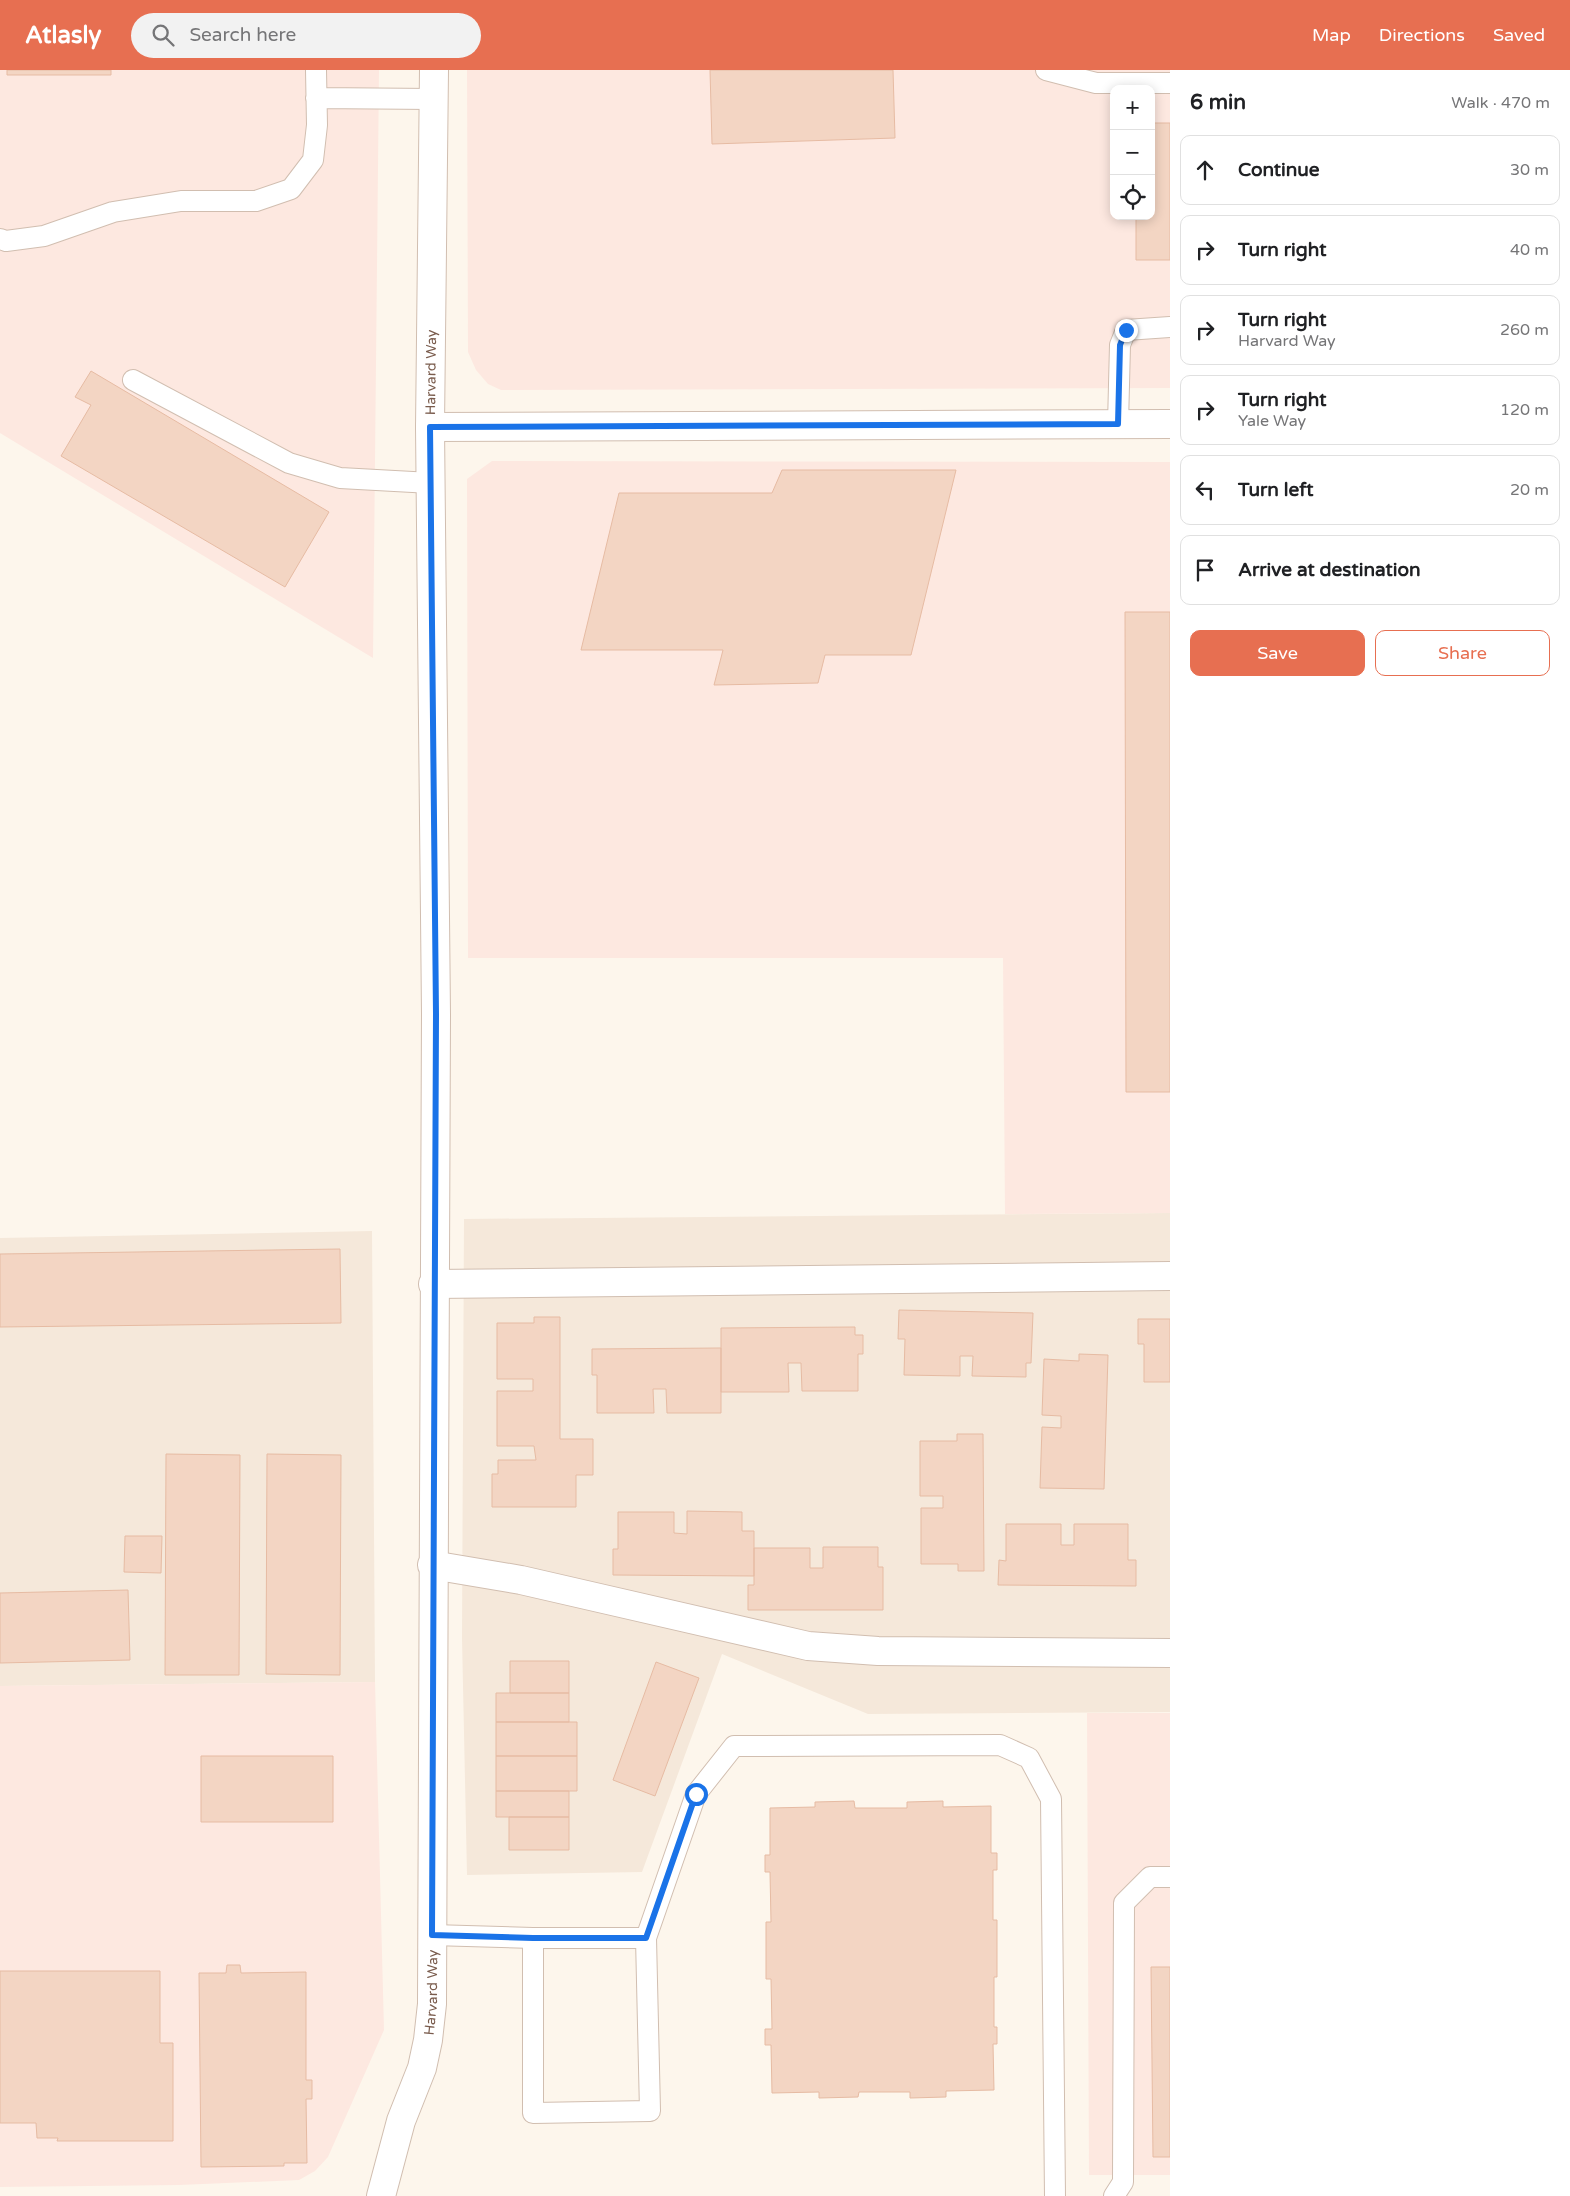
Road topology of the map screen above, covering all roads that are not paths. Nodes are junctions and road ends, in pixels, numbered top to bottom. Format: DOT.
graph roads {
  1 [pos="316,70"];
  2 [pos="434,70"];
  3 [pos="1046,70"];
  4 [pos="1170,83"];
  5 [pos="316,98"];
  6 [pos="433,99"];
  7 [pos="0,239"];
  8 [pos="1170,327"];
  9 [pos="133,380"];
  10 [pos="1118,424"];
  11 [pos="1170,424"];
  12 [pos="430,427"];
  13 [pos="432,483"];
  14 [pos="1170,1276"];
  15 [pos="433,1284"];
  16 [pos="432,1565"];
  17 [pos="1170,1653"];
  18 [pos="1170,1877"];
  19 [pos="432,1935"];
  20 [pos="533,1938"];
  21 [pos="646,1938"];
  22 [pos="381,2196"];
  23 [pos="1055,2196"];
  24 [pos="1114,2196"];
  1 -- 5 [label="lane"];
  2 -- 6 [label="street, Harvard Way"];
  3 -- 4 [label="lane"];
  5 -- 6 [label="lane"];
  5 -- 7 [label="lane"];
  6 -- 12 [label="street, Harvard Way"];
  8 -- 10 [label="lane"];
  9 -- 13 [label="lane"];
  10 -- 11 [label="street"];
  10 -- 12 [label="street"];
  12 -- 13 [label="street, Harvard Way"];
  13 -- 15 [label="street, Harvard Way"];
  14 -- 15 [label="street"];
  15 -- 16 [label="street, Harvard Way"];
  16 -- 17 [label="street"];
  16 -- 19 [label="street, Harvard Way"];
  18 -- 24 [label="lane"];
  19 -- 20 [label="lane"];
  19 -- 22 [label="street, Harvard Way"];
  20 -- 21 [label="lane"];
  20 -- 21 [label="lane"];
  21 -- 23 [label="lane"];
}
